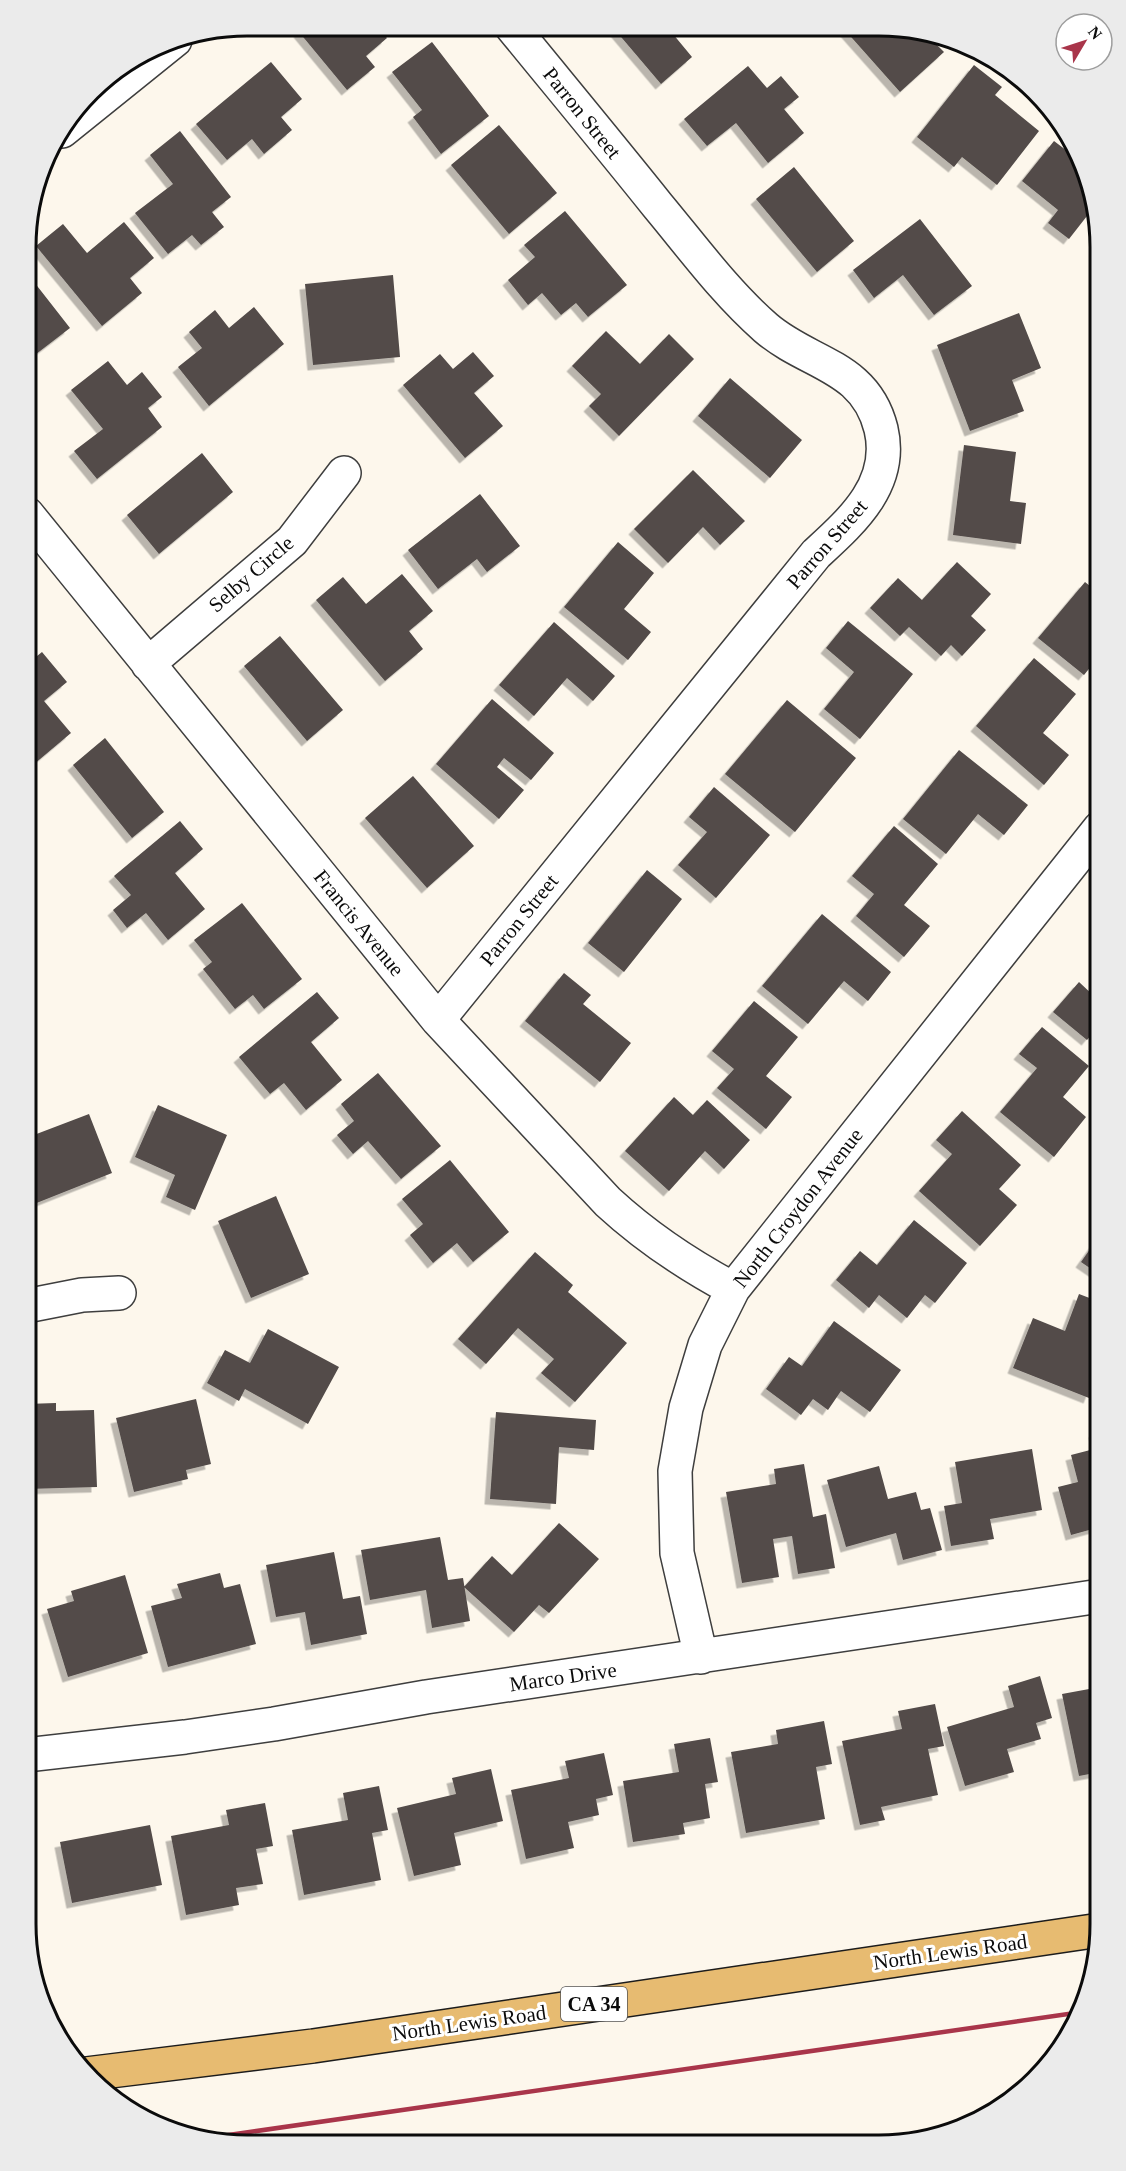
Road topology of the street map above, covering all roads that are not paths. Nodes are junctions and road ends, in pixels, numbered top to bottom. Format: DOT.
graph roads {
  1 [pos="519,36"];
  2 [pos="344,473"];
  3 [pos="36,525"];
  4 [pos="148,664"];
  5 [pos="1090,841"];
  6 [pos="438,1020"];
  7 [pos="733,1289"];
  8 [pos="119,1293"];
  9 [pos="36,1304"];
  10 [pos="1090,1598"];
  11 [pos="701,1657"];
  12 [pos="36,1754"];
  13 [pos="1090,1931"];
  14 [pos="98,2073"];
  1 -- 6 [label="street, Parron Street"];
  2 -- 4 [label="street, Selby Circle"];
  3 -- 4 [label="street, Francis Avenue"];
  4 -- 6 [label="street, Francis Avenue"];
  5 -- 7 [label="street, North Croydon Avenue"];
  6 -- 7 [label="street, Francis Avenue"];
  7 -- 11 [label="street, North Croydon Avenue"];
  8 -- 9 [label="street"];
  10 -- 11 [label="street, Marco Drive"];
  11 -- 12 [label="street, Marco Drive"];
  13 -- 14 [label="main road, North Lewis Road / CA 34"];
}
